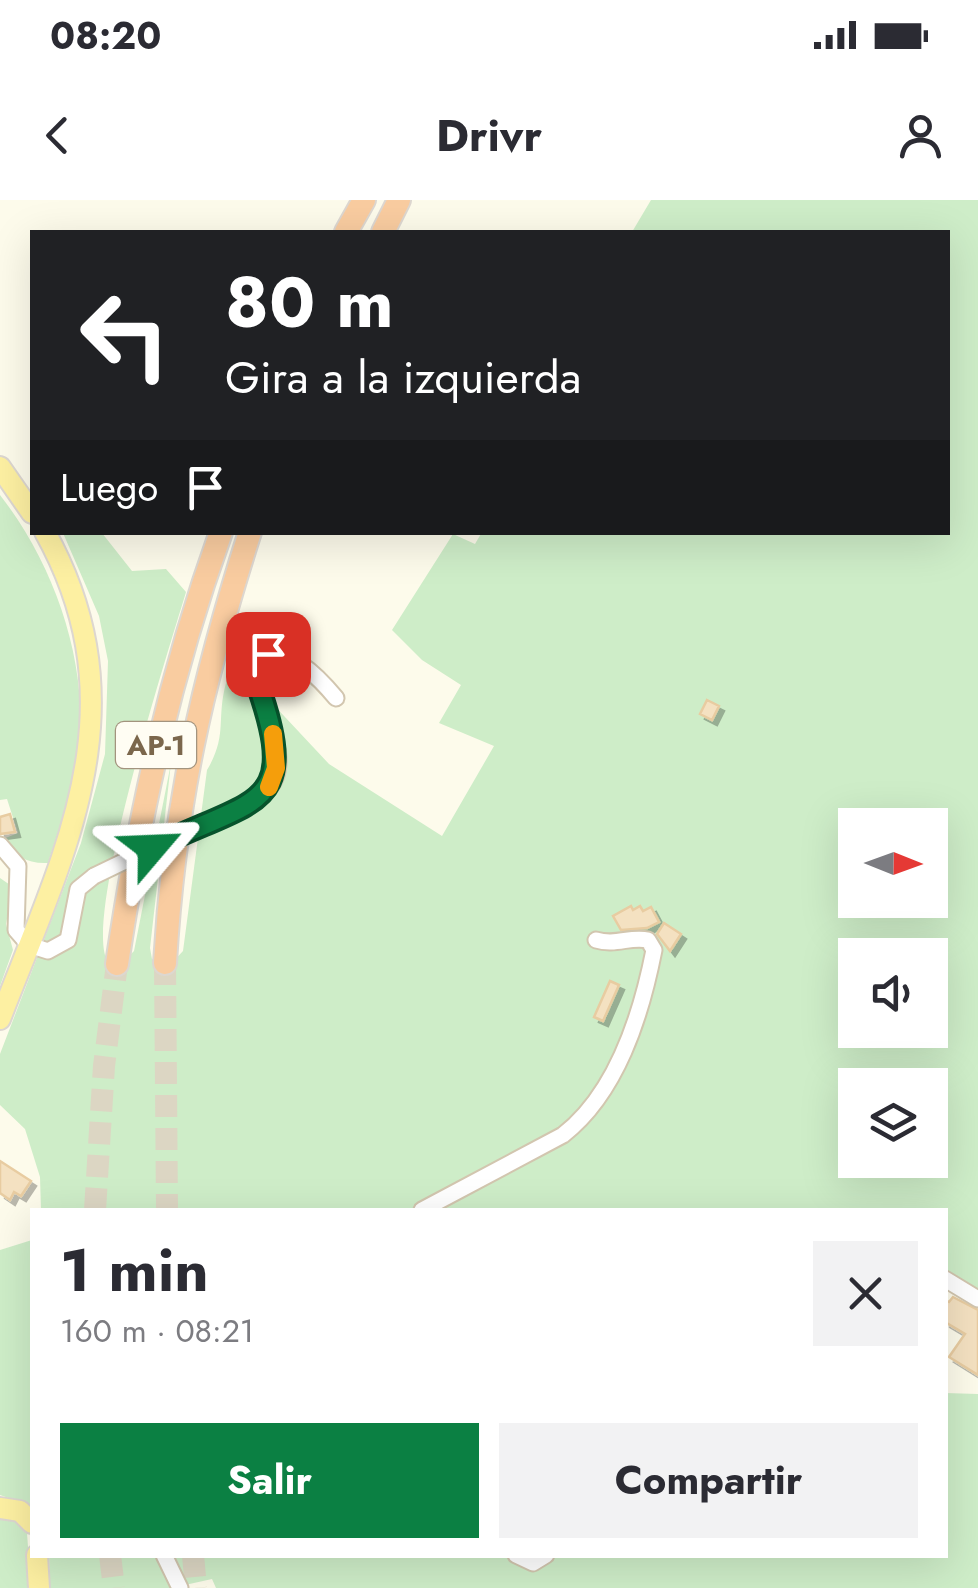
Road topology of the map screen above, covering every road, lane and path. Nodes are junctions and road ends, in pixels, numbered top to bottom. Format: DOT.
graph roads {
  1 [pos="349,200"];
  2 [pos="364,200"];
  3 [pos="399,200"];
  4 [pos="334,230"];
  5 [pos="347,230"];
  6 [pos="383,230"];
  7 [pos="0,467"];
  8 [pos="30,511"];
  9 [pos="46,535"];
  10 [pos="249,535"];
  11 [pos="217,539"];
  12 [pos="336,698"];
  13 [pos="0,845"];
  14 [pos="596,940"];
  15 [pos="29,945"];
  16 [pos="165,963"];
  17 [pos="117,964"];
  18 [pos="0,1018"];
  19 [pos="426,1208"];
  20 [pos="948,1281"];
  21 [pos="976,1297"];
  22 [pos="0,1508"];
  23 [pos="30,1521"];
  24 [pos="36,1558"];
  25 [pos="165,1558"];
  26 [pos="38,1588"];
  27 [pos="180,1588"];
  1 -- 4 [label="highway"];
  2 -- 5 [label="highway"];
  3 -- 6 [label="highway"];
  7 -- 8 [label="main road"];
  9 -- 15 [label="main road"];
  10 -- 16 [label="highway, AP-1"];
  11 -- 17 [label="highway, AP-1"];
  12 -- 15 [label="street, bridge"];
  13 -- 15 [label="street"];
  14 -- 19 [label="street"];
  15 -- 18 [label="main road"];
  20 -- 21 [label="street"];
  22 -- 23 [label="main road"];
  24 -- 26 [label="main road"];
  25 -- 27 [label="street"];
}
